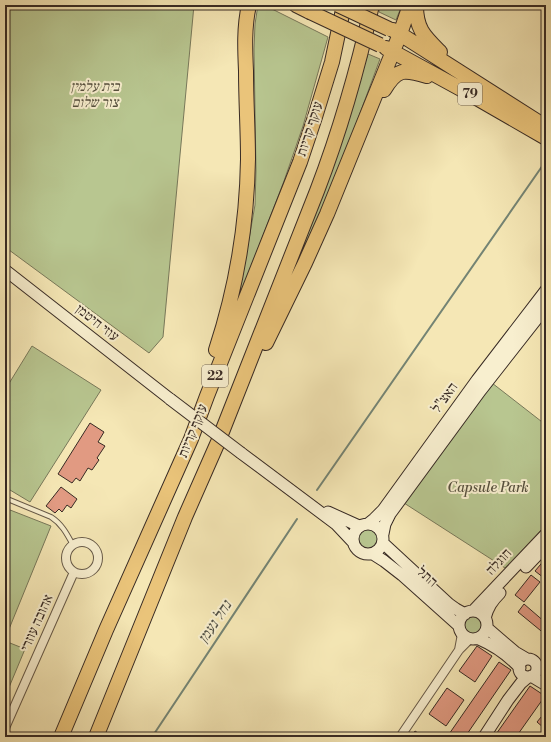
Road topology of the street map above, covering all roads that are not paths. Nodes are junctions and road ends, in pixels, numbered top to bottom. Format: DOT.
graph roads {
  1 [pos="238,5"];
  2 [pos="249,5"];
  3 [pos="296,5"];
  4 [pos="338,5"];
  5 [pos="344,5"];
  6 [pos="372,5"];
  7 [pos="410,5"];
  8 [pos="416,5"];
  9 [pos="395,31"];
  10 [pos="245,43"];
  11 [pos="393,52"];
  12 [pos="459,71"];
  13 [pos="461,89"];
  14 [pos="364,123"];
  15 [pos="546,126"];
  16 [pos="546,138"];
  17 [pos="5,270"];
  18 [pos="546,290"];
  19 [pos="546,307"];
  20 [pos="218,442"];
  21 [pos="178,468"];
  22 [pos="300,496"];
  23 [pos="5,498"];
  24 [pos="364,525"];
  25 [pos="546,534"];
  26 [pos="383,539"];
  27 [pos="352,541"];
  28 [pos="73,545"];
  29 [pos="546,546"];
  30 [pos="373,554"];
  31 [pos="74,572"];
  32 [pos="485,598"];
  33 [pos="449,604"];
  34 [pos="469,613"];
  35 [pos="486,623"];
  36 [pos="467,634"];
  37 [pos="527,670"];
  38 [pos="546,674"];
  39 [pos="546,685"];
  40 [pos="8,710"];
  41 [pos="5,728"];
  42 [pos="61,737"];
  43 [pos="96,737"];
  44 [pos="400,737"];
  45 [pos="484,737"];
  1 -- 10 [label="highway"];
  2 -- 10 [label="highway"];
  3 -- 11 [label="highway, 79, bridge"];
  4 -- 9 [label="highway, 79, bridge"];
  5 -- 21 [label="highway, עוקף קריות / 22"];
  6 -- 20 [label="highway, עוקף קריות / 22"];
  7 -- 9 [label="highway"];
  8 -- 12 [label="highway"];
  9 -- 11 [label="highway"];
  9 -- 12 [label="highway, 79"];
  10 -- 21 [label="highway"];
  11 -- 13 [label="highway, 79"];
  11 -- 14 [label="highway"];
  12 -- 15 [label="highway, 79"];
  13 -- 14 [label="highway"];
  13 -- 16 [label="highway, 79"];
  14 -- 20 [label="highway"];
  17 -- 22 [label="main road, עוזי חיטמן, bridge"];
  18 -- 24 [label="main road, האצ\"ל"];
  19 -- 26 [label="main road, האצ\"ל"];
  20 -- 43 [label="highway, עוקף קריות / 22"];
  21 -- 42 [label="highway, עוקף קריות / 22"];
  22 -- 24 [label="main road"];
  22 -- 27 [label="main road"];
  23 -- 28 [label="lane"];
  24 -- 26 [label="main road"];
  24 -- 27 [label="main road"];
  25 -- 32 [label="main road, חוגלה"];
  26 -- 30 [label="main road"];
  26 -- 33 [label="main road, התל"];
  27 -- 30 [label="main road"];
  28 -- 31 [label="street"];
  28 -- 31 [label="street"];
  29 -- 35 [label="main road, חוגלה"];
  30 -- 36 [label="main road, התל"];
  31 -- 40 [label="street, אהובה עוזרי"];
  32 -- 33 [label="main road"];
  32 -- 34 [label="main road, חוגלה"];
  33 -- 34 [label="main road, התל"];
  34 -- 35 [label="main road"];
  34 -- 36 [label="main road"];
  35 -- 36 [label="main road"];
  35 -- 37 [label="main road, התל"];
  36 -- 37 [label="main road, התל"];
  36 -- 44 [label="street"];
  37 -- 38 [label="main road, התל"];
  37 -- 39 [label="main road, התל"];
  37 -- 45 [label="main road"];
  40 -- 41 [label="street, אהובה עוזרי"];
}
